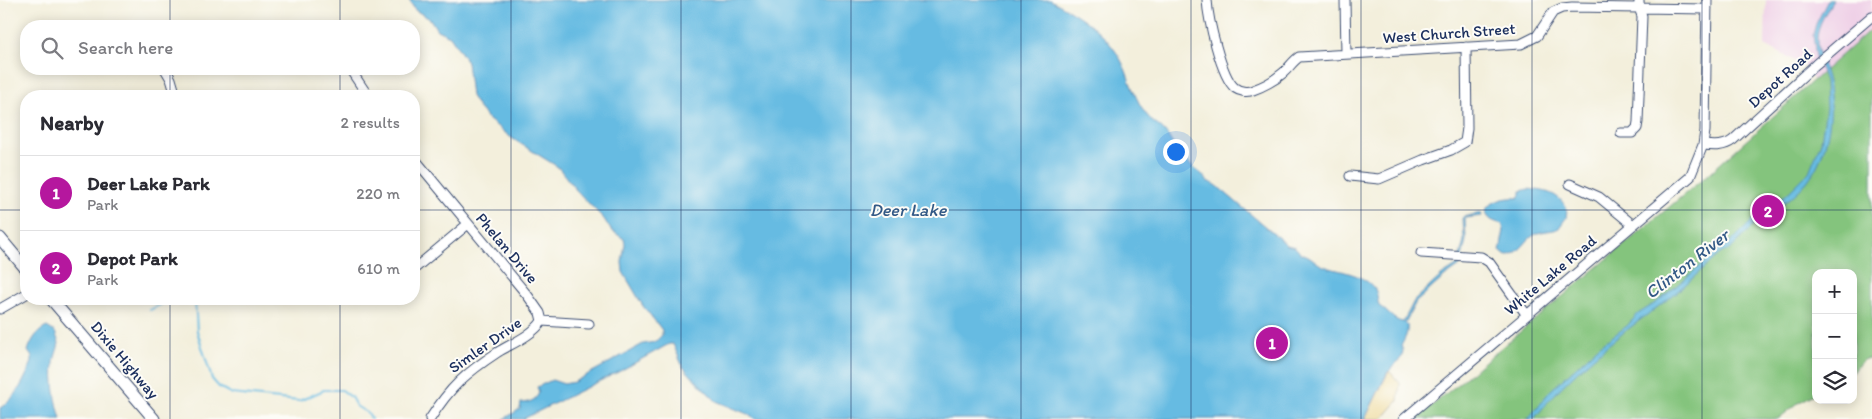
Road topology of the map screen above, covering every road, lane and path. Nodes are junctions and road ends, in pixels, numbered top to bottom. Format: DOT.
graph roads {
  1 [pos="1207,0"];
  2 [pos="1345,0"];
  3 [pos="1639,4"];
  4 [pos="1707,4"];
  5 [pos="1872,16"];
  6 [pos="1466,47"];
  7 [pos="1346,54"];
  8 [pos="169,75"];
  9 [pos="354,75"];
  10 [pos="174,90"];
  11 [pos="364,90"];
  12 [pos="1621,133"];
  13 [pos="1703,145"];
  14 [pos="420,165"];
  15 [pos="1350,176"];
  16 [pos="1570,184"];
  17 [pos="468,224"];
  18 [pos="1633,225"];
  19 [pos="0,238"];
  20 [pos="1420,254"];
  21 [pos="20,262"];
  22 [pos="420,265"];
  23 [pos="20,297"];
  24 [pos="56,305"];
  25 [pos="0,309"];
  26 [pos="1526,314"];
  27 [pos="542,321"];
  28 [pos="589,324"];
  29 [pos="154,419"];
  30 [pos="430,419"];
  31 [pos="1404,419"];
  1 -- 7 [label="street, West Church Street"];
  2 -- 7 [label="street"];
  3 -- 4 [label="street, West Church Street"];
  3 -- 6 [label="street, West Church Street"];
  3 -- 12 [label="street"];
  4 -- 13 [label="street, White Lake Road"];
  5 -- 13 [label="street, Depot Road"];
  6 -- 7 [label="street, West Church Street"];
  6 -- 15 [label="street"];
  8 -- 10 [label="street"];
  9 -- 11 [label="street"];
  13 -- 18 [label="street, White Lake Road"];
  14 -- 17 [label="street, Phelan Drive"];
  16 -- 18 [label="street"];
  17 -- 22 [label="street"];
  17 -- 27 [label="street, Phelan Drive"];
  18 -- 26 [label="street, White Lake Road"];
  19 -- 21 [label="main road"];
  20 -- 26 [label="street"];
  23 -- 25 [label="street"];
  24 -- 29 [label="main road, Dixie Highway"];
  26 -- 31 [label="street, White Lake Road"];
  27 -- 28 [label="street"];
  27 -- 30 [label="street, Simler Drive"];
}
